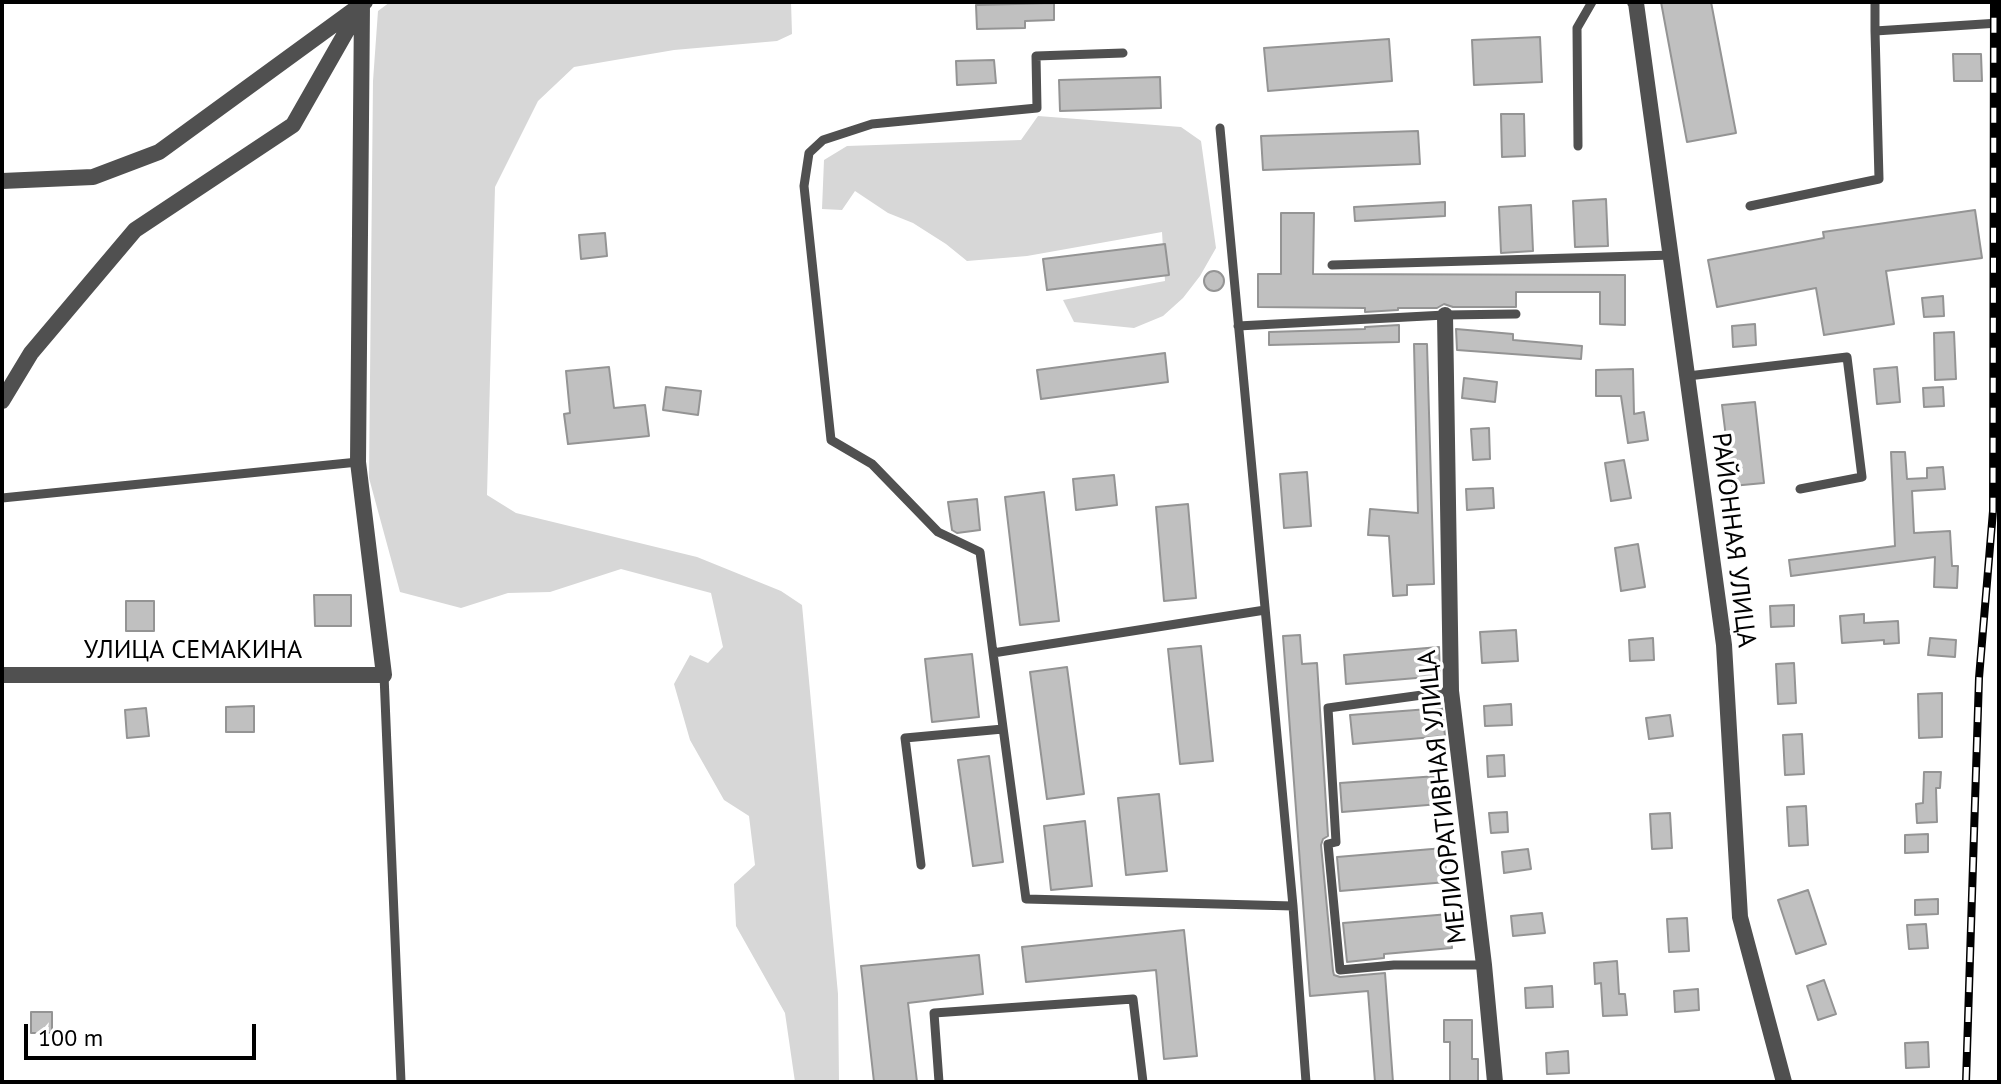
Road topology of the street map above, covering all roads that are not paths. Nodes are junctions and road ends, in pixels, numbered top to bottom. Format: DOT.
graph roads {
  1 [pos="1592,2"];
  2 [pos="1635,2"];
  3 [pos="1875,2"];
  4 [pos="363,3"];
  5 [pos="1999,23"];
  6 [pos="1875,31"];
  7 [pos="1123,53"];
  8 [pos="1220,128"];
  9 [pos="1578,146"];
  10 [pos="2,181"];
  11 [pos="1750,206"];
  12 [pos="1672,255"];
  13 [pos="1332,265"];
  14 [pos="1516,314"];
  15 [pos="1445,315"];
  16 [pos="1238,326"];
  17 [pos="1688,376"];
  18 [pos="2,401"];
  19 [pos="358,462"];
  20 [pos="1800,489"];
  21 [pos="2,498"];
  22 [pos="1265,610"];
  23 [pos="993,653"];
  24 [pos="2,675"];
  25 [pos="384,675"];
  26 [pos="1451,691"];
  27 [pos="1003,729"];
  28 [pos="921,865"];
  29 [pos="1293,906"];
  30 [pos="1484,965"];
  31 [pos="401,1082"];
  32 [pos="939,1082"];
  33 [pos="1143,1082"];
  34 [pos="1306,1082"];
  35 [pos="1495,1082"];
  36 [pos="1784,1082"];
  1 -- 9 [label="lane"];
  2 -- 12 [label="street, РАЙОННАЯ УЛИЦА"];
  3 -- 6 [label="lane"];
  4 -- 10 [label="street"];
  4 -- 18 [label="street"];
  4 -- 19 [label="street"];
  5 -- 6 [label="lane"];
  6 -- 11 [label="lane"];
  7 -- 23 [label="lane"];
  8 -- 16 [label="lane"];
  12 -- 13 [label="lane"];
  12 -- 17 [label="street, РАЙОННАЯ УЛИЦА"];
  14 -- 15 [label="lane"];
  15 -- 16 [label="lane"];
  15 -- 26 [label="street, МЕЛИОРАТИВНАЯ УЛИЦА"];
  16 -- 22 [label="lane"];
  17 -- 20 [label="lane"];
  17 -- 36 [label="street, РАЙОННАЯ УЛИЦА"];
  19 -- 21 [label="lane"];
  19 -- 25 [label="street"];
  22 -- 23 [label="lane"];
  22 -- 29 [label="lane"];
  23 -- 27 [label="lane"];
  24 -- 25 [label="street, УЛИЦА СЕМАКИНА"];
  25 -- 31 [label="lane"];
  26 -- 30 [label="street, МЕЛИОРАТИВНАЯ УЛИЦА"];
  26 -- 30 [label="lane"];
  27 -- 28 [label="lane"];
  27 -- 29 [label="lane"];
  29 -- 34 [label="lane"];
  30 -- 35 [label="street, МЕЛИОРАТИВНАЯ УЛИЦА"];
  32 -- 33 [label="lane"];
}
